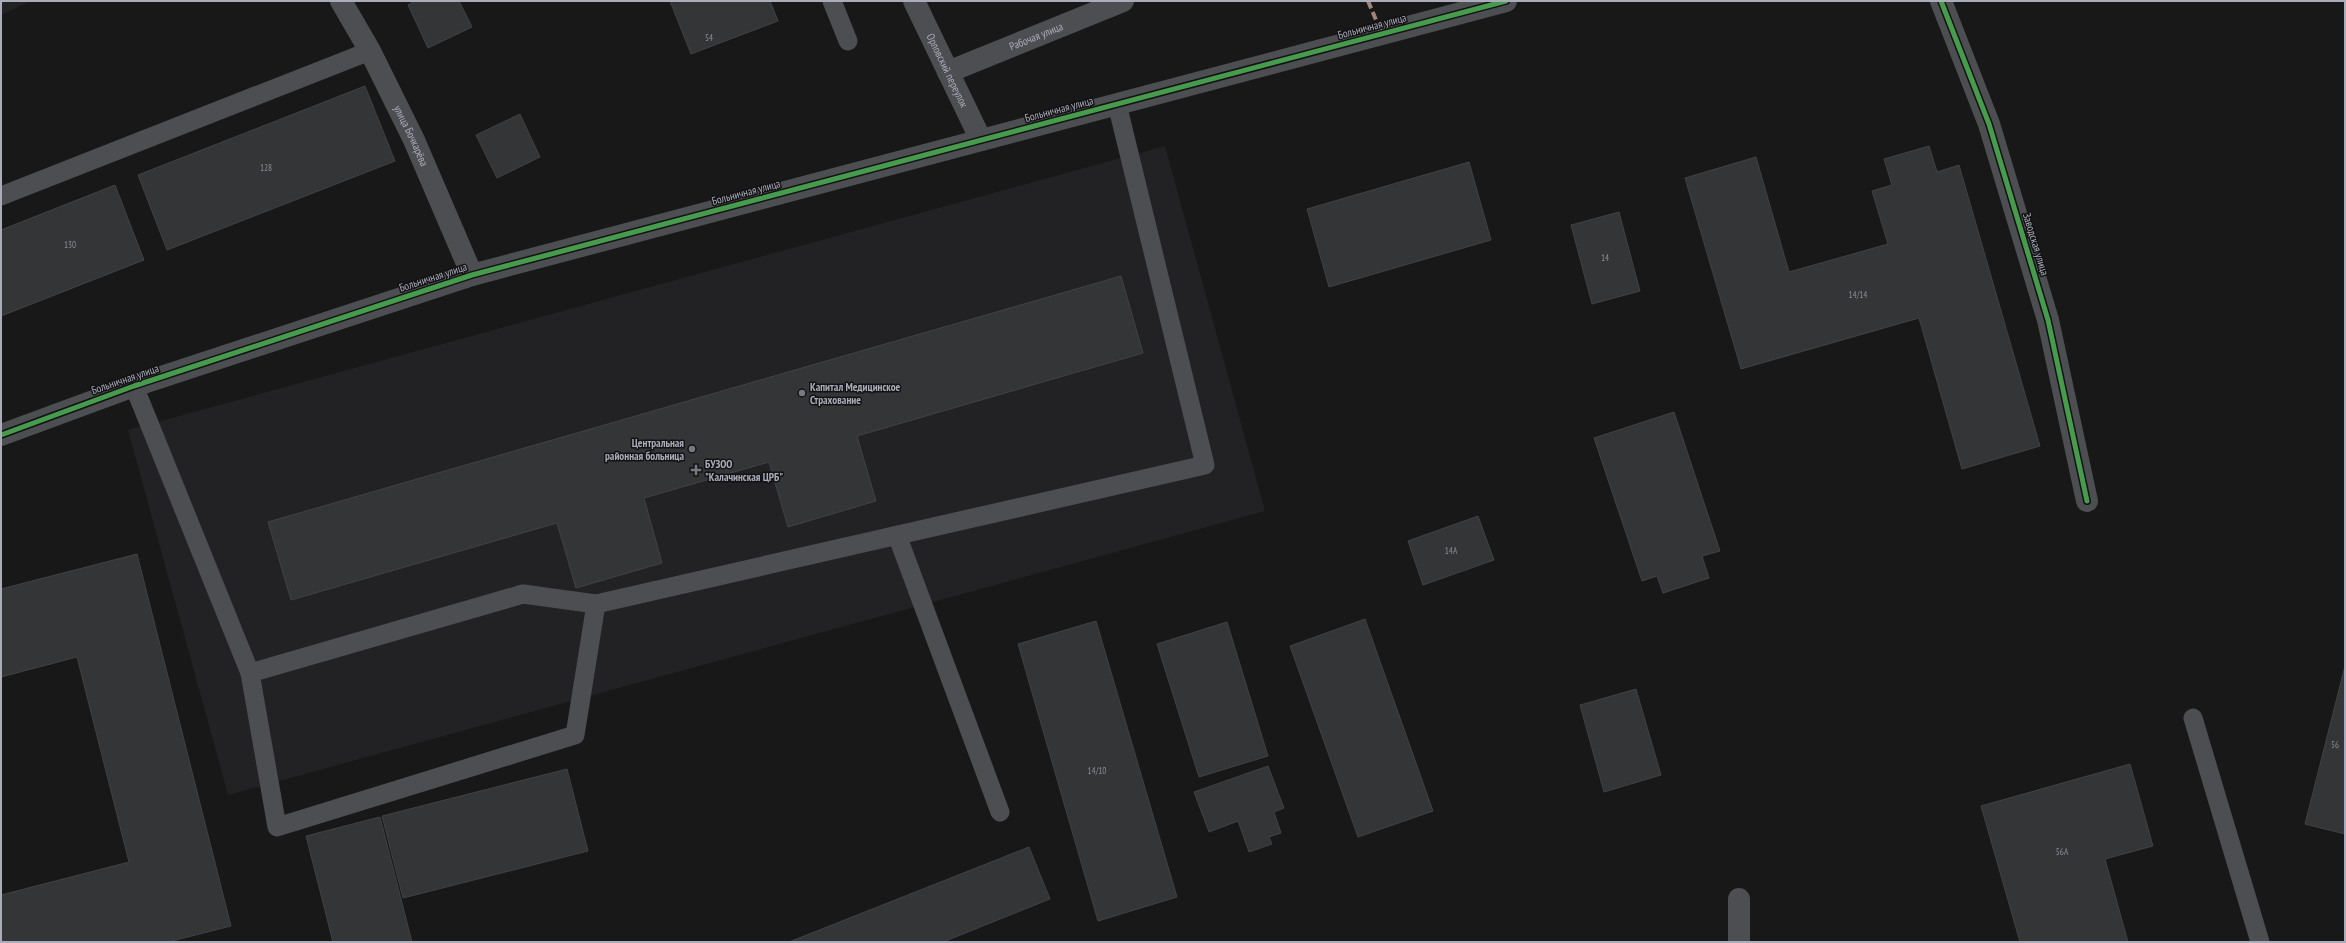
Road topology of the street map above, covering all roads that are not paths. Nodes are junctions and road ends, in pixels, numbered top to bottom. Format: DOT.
graph roads {
  1 [pos="342,1"];
  2 [pos="832,1"];
  3 [pos="914,1"];
  4 [pos="1123,1"];
  5 [pos="1506,1"];
  6 [pos="1941,1"];
  7 [pos="848,41"];
  8 [pos="370,51"];
  9 [pos="948,72"];
  10 [pos="1117,104"];
  11 [pos="981,140"];
  12 [pos="1,196"];
  13 [pos="472,275"];
  14 [pos="134,386"];
  15 [pos="1,435"];
  16 [pos="2087,501"];
  17 [pos="898,535"];
  18 [pos="596,604"];
  19 [pos="250,674"];
  20 [pos="2193,718"];
  21 [pos="1000,812"];
  22 [pos="1739,899"];
  23 [pos="1739,942"];
  24 [pos="2260,942"];
  1 -- 8 [label="street, улица Бочкарёва"];
  2 -- 7 [label="lane"];
  3 -- 9 [label="street, Орловский переулок"];
  4 -- 9 [label="street, Рабочая улица"];
  5 -- 10 [label="street, Больничная улица"];
  6 -- 16 [label="street, Заводская улица"];
  8 -- 12 [label="lane"];
  8 -- 13 [label="street, улица Бочкарёва"];
  9 -- 11 [label="street, Орловский переулок"];
  10 -- 11 [label="street, Больничная улица"];
  10 -- 17 [label="lane"];
  11 -- 13 [label="street, Больничная улица"];
  13 -- 14 [label="street, Больничная улица"];
  14 -- 15 [label="street, Больничная улица"];
  14 -- 19 [label="lane"];
  17 -- 18 [label="lane"];
  17 -- 21 [label="lane"];
  18 -- 19 [label="lane"];
  18 -- 19 [label="lane"];
  20 -- 24 [label="lane"];
  22 -- 23 [label="street"];
}
